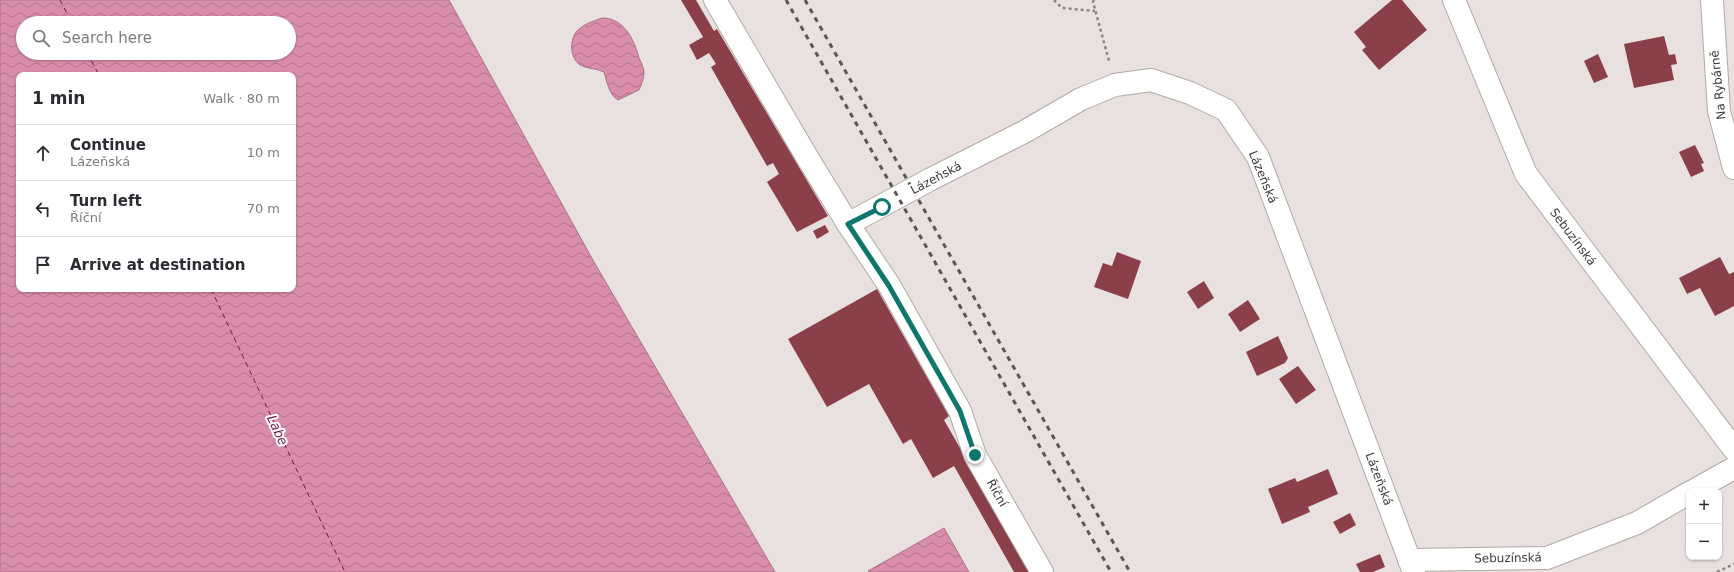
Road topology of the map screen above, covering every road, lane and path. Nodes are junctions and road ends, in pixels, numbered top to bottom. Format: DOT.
graph roads {
  1 [pos="715,0"];
  2 [pos="1054,0"];
  3 [pos="1094,0"];
  4 [pos="1454,0"];
  5 [pos="1712,0"];
  6 [pos="1095,11"];
  7 [pos="1115,85"];
  8 [pos="1734,168"];
  9 [pos="848,224"];
  10 [pos="1734,449"];
  11 [pos="1734,468"];
  12 [pos="1698,488"];
  13 [pos="1686,495"];
  14 [pos="1734,564"];
  15 [pos="1411,566"];
  16 [pos="1042,572"];
  17 [pos="1717,572"];
  1 -- 9 [label="street, Říční"];
  2 -- 6 [label="path"];
  3 -- 6 [label="path"];
  4 -- 10 [label="street, Sebuzínská"];
  5 -- 8 [label="street, Na Rybárně"];
  6 -- 7 [label="path"];
  7 -- 9 [label="street, Lázeňská"];
  7 -- 15 [label="street, Lázeňská"];
  9 -- 16 [label="street, Říční"];
  11 -- 12 [label="street"];
  13 -- 15 [label="street, Sebuzínská"];
  14 -- 17 [label="path"];
}
